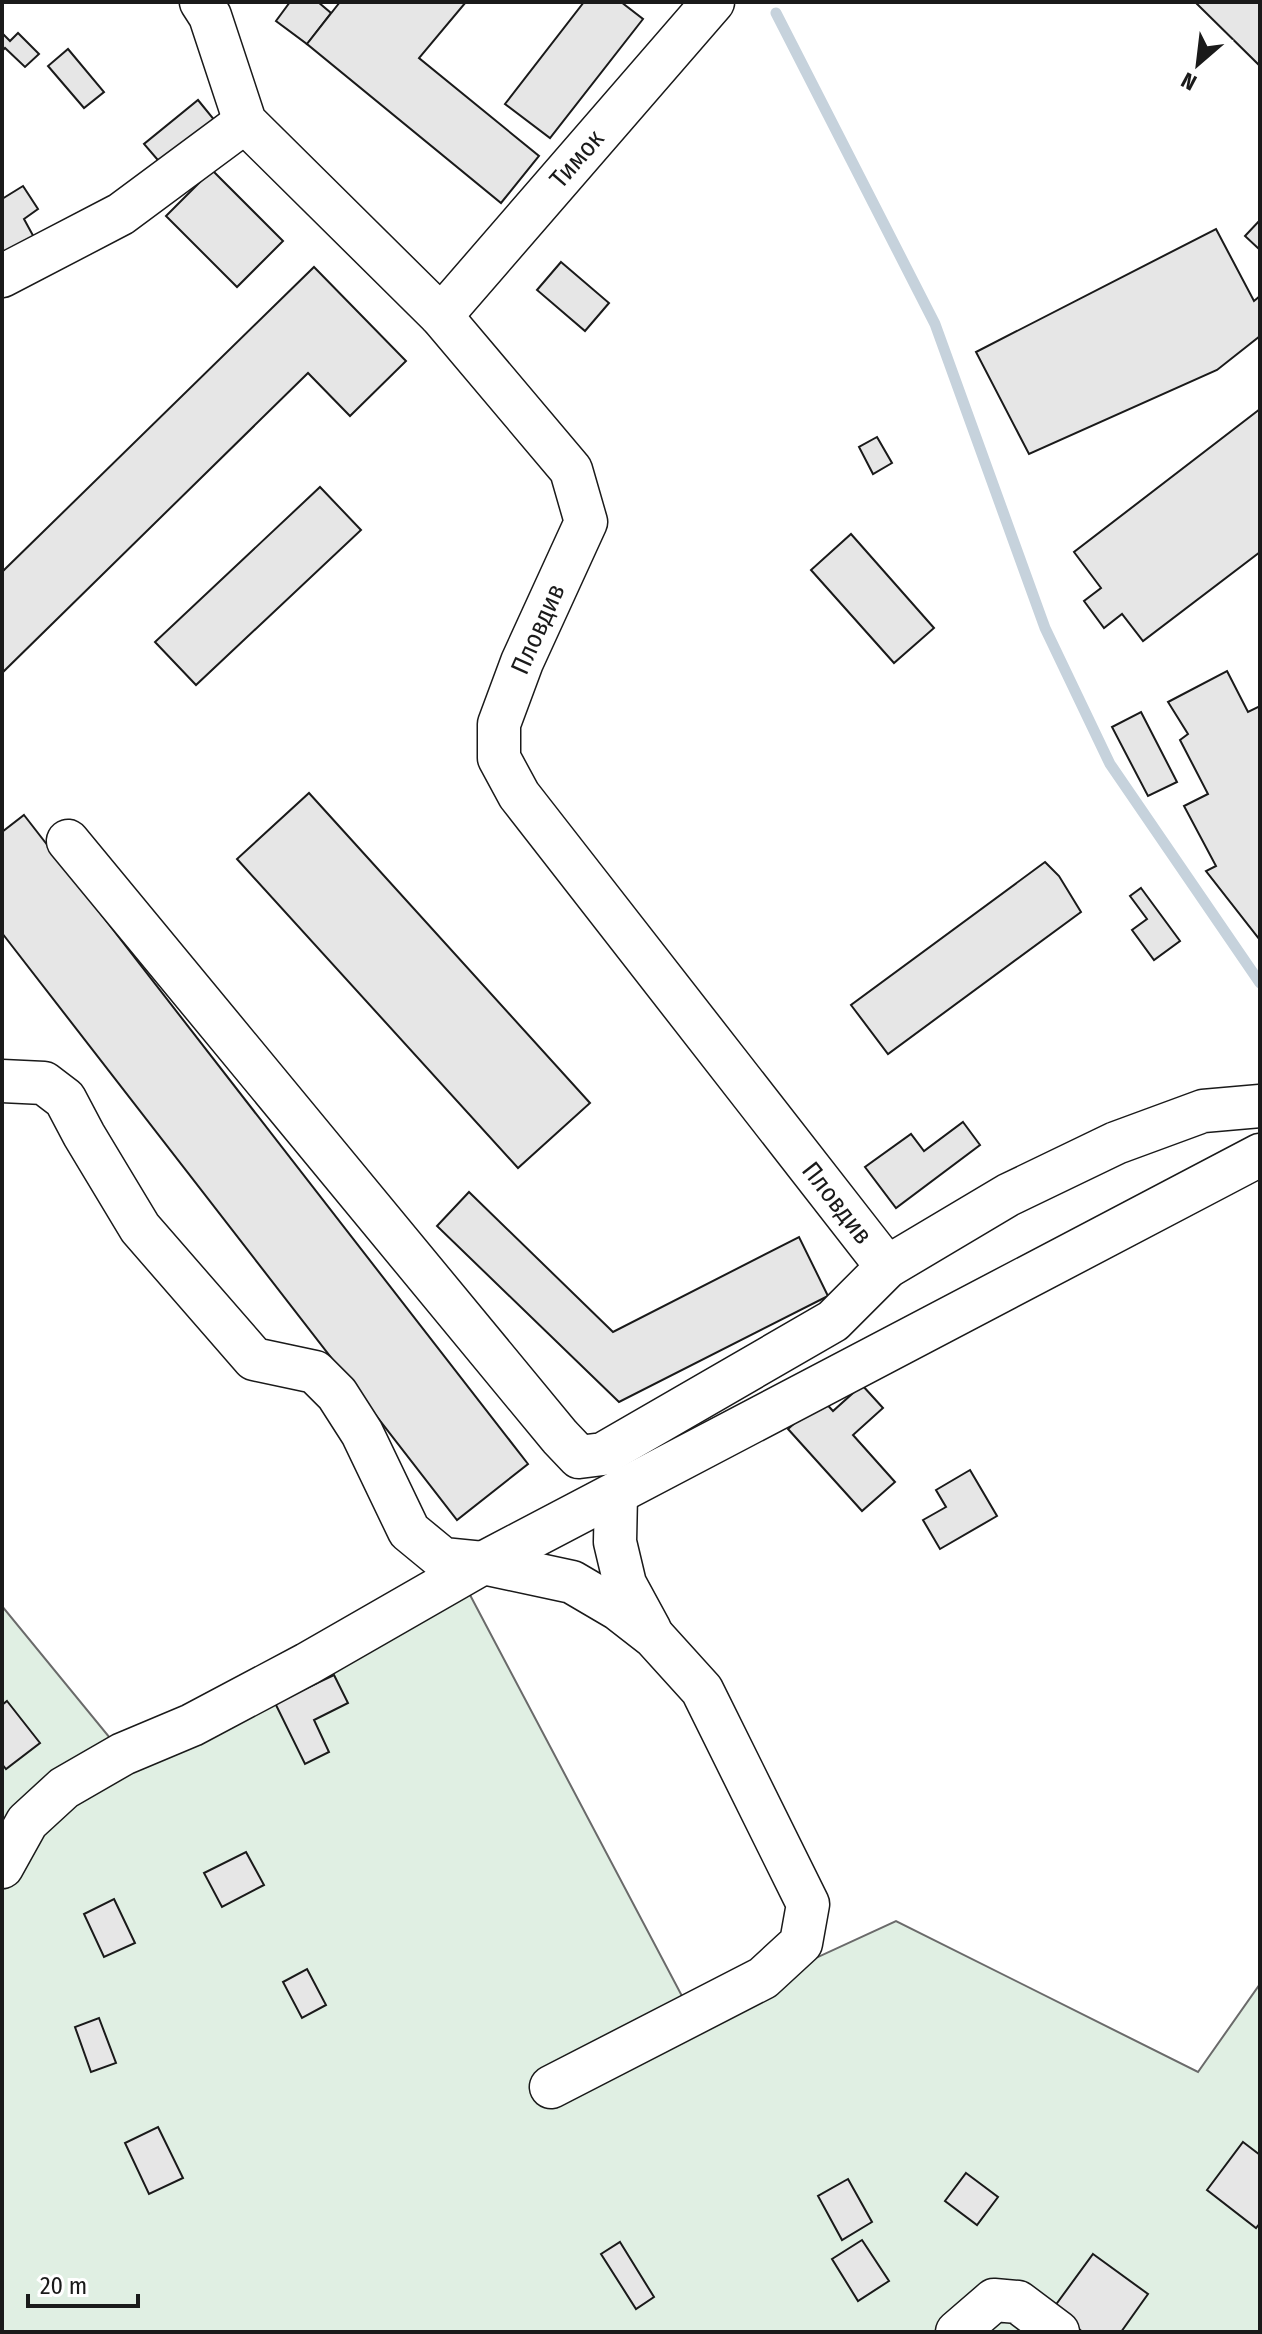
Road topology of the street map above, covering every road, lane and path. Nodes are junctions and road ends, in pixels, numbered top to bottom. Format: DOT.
graph roads {
  1 [pos="201,2"];
  2 [pos="713,2"];
  3 [pos="245,122"];
  4 [pos="2,276"];
  5 [pos="441,316"];
  6 [pos="68,841"];
  7 [pos="2,1081"];
  8 [pos="1260,1106"];
  9 [pos="1260,1155"];
  10 [pos="887,1267"];
  11 [pos="616,1494"];
  12 [pos="483,1563"];
  13 [pos="654,1637"];
  14 [pos="2,1867"];
  15 [pos="551,2087"];
  16 [pos="957,2332"];
  17 [pos="1058,2332"];
  1 -- 3 [label="street, Пловдив"];
  2 -- 5 [label="street, Тимок"];
  3 -- 4 [label="street"];
  3 -- 5 [label="street, Пловдив"];
  5 -- 10 [label="street, Пловдив"];
  6 -- 10 [label="street"];
  7 -- 12 [label="street"];
  8 -- 10 [label="street"];
  9 -- 11 [label="street"];
  11 -- 12 [label="street"];
  11 -- 13 [label="street"];
  12 -- 13 [label="street"];
  12 -- 14 [label="street"];
  13 -- 15 [label="street"];
  16 -- 17 [label="street"];
}
